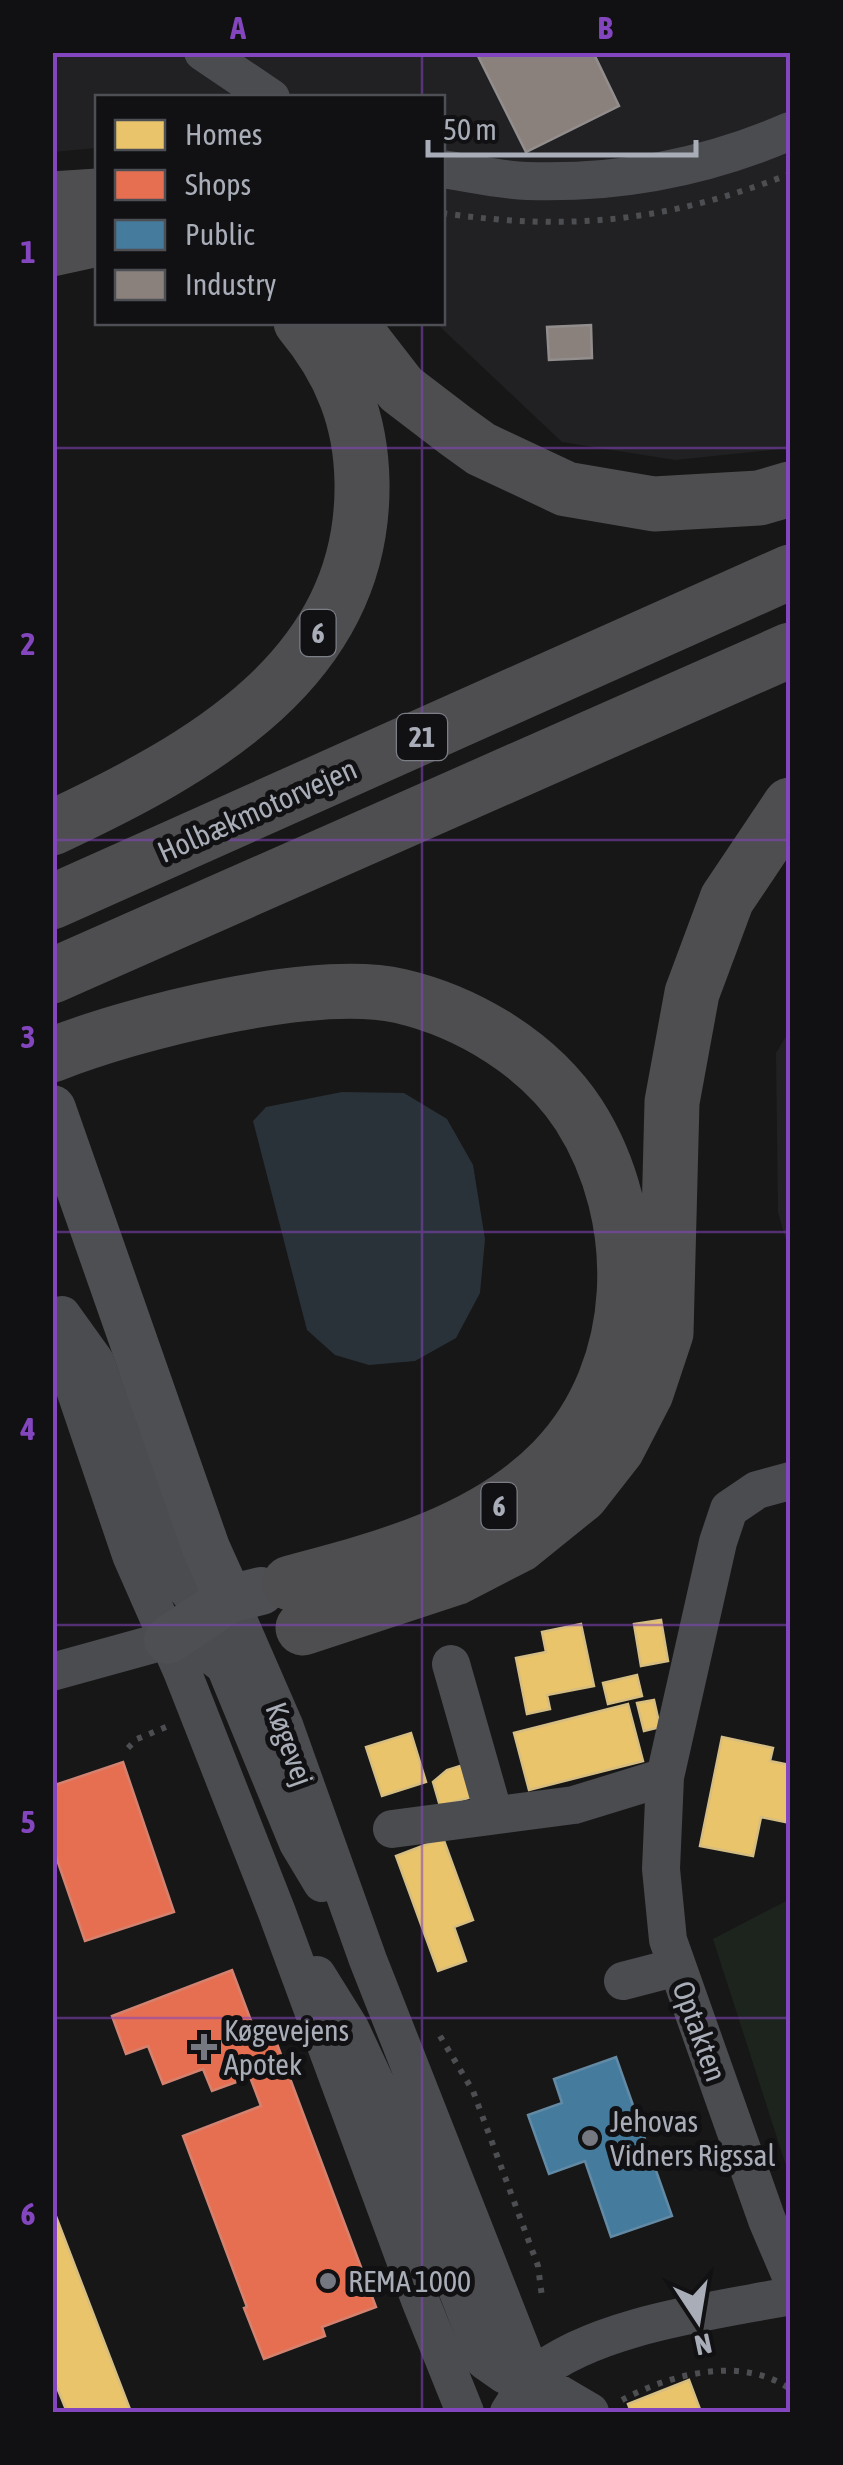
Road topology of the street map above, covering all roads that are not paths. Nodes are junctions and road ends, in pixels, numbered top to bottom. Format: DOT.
graph roads {
  1 [pos="203,52"];
  2 [pos="267,95"];
  3 [pos="790,131"];
  4 [pos="445,168"];
  5 [pos="95,196"];
  6 [pos="52,199"];
  7 [pos="95,240"];
  8 [pos="52,249"];
  9 [pos="304,325"];
  10 [pos="351,325"];
  11 [pos="790,489"];
  12 [pos="790,572"];
  13 [pos="790,650"];
  14 [pos="790,805"];
  15 [pos="52,828"];
  16 [pos="52,902"];
  17 [pos="52,976"];
  18 [pos="52,1055"];
  19 [pos="57,1123"];
  20 [pos="52,1302"];
  21 [pos="52,1322"];
  22 [pos="790,1482"];
  23 [pos="218,1606"];
  24 [pos="297,1606"];
  25 [pos="168,1640"];
  26 [pos="249,1645"];
  27 [pos="450,1664"];
  28 [pos="52,1672"];
  29 [pos="665,1777"];
  30 [pos="494,1815"];
  31 [pos="392,1828"];
  32 [pos="276,1910"];
  33 [pos="368,1960"];
  34 [pos="677,1967"];
  35 [pos="624,1980"];
  36 [pos="790,2274"];
  37 [pos="790,2296"];
  38 [pos="532,2378"];
  39 [pos="465,2412"];
  40 [pos="509,2412"];
  41 [pos="546,2412"];
  42 [pos="590,2412"];
  1 -- 2 [label="street"];
  3 -- 4 [label="street"];
  5 -- 6 [label="highway"];
  7 -- 8 [label="highway"];
  9 -- 15 [label="highway, 6"];
  10 -- 11 [label="highway"];
  12 -- 16 [label="highway, Holbækmotorvejen / 21"];
  13 -- 17 [label="highway, 21"];
  14 -- 24 [label="highway"];
  18 -- 24 [label="highway, 6"];
  19 -- 23 [label="main road, Køgevej"];
  20 -- 23 [label="street"];
  21 -- 25 [label="street"];
  22 -- 29 [label="street, Optakten"];
  23 -- 24 [label="main road, 6"];
  23 -- 25 [label="main road"];
  23 -- 26 [label="street, Køgevej"];
  24 -- 26 [label="street"];
  25 -- 26 [label="street"];
  25 -- 28 [label="street"];
  25 -- 32 [label="street"];
  25 -- 33 [label="street"];
  26 -- 33 [label="street, Køgevej"];
  27 -- 30 [label="street"];
  29 -- 30 [label="street"];
  29 -- 34 [label="street, Optakten"];
  30 -- 31 [label="street"];
  32 -- 38 [label="street"];
  32 -- 39 [label="street"];
  33 -- 38 [label="street, Køgevej"];
  34 -- 35 [label="street"];
  34 -- 36 [label="street, Optakten"];
  37 -- 38 [label="street"];
  38 -- 40 [label="street"];
  38 -- 41 [label="street, Køgevej"];
  38 -- 42 [label="street"];
}
